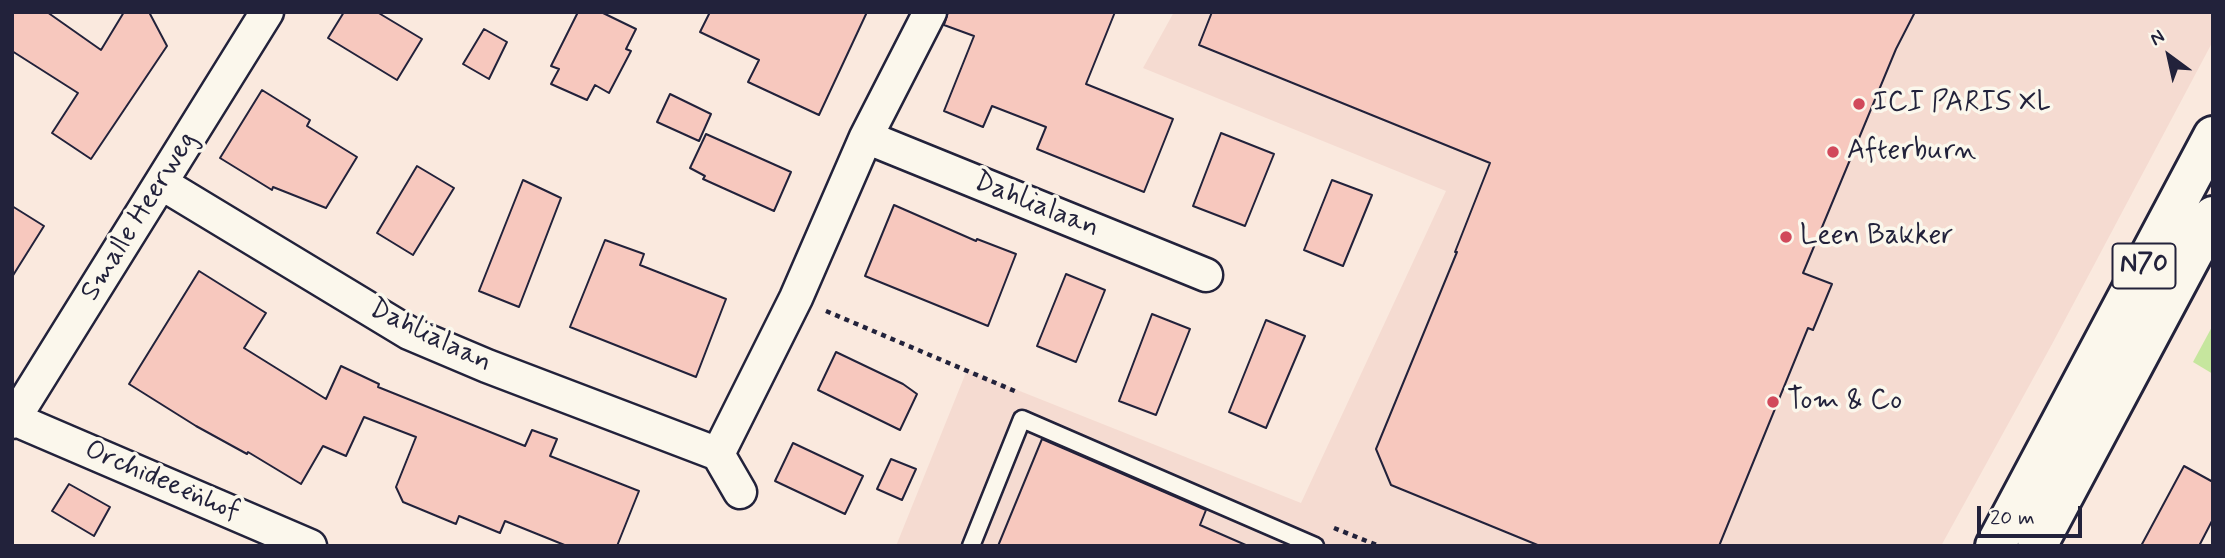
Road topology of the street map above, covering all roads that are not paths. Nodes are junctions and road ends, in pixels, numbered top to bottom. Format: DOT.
graph roads {
  1 [pos="267,12"];
  2 [pos="930,12"];
  3 [pos="2213,136"];
  4 [pos="866,137"];
  5 [pos="161,183"];
  6 [pos="2213,216"];
  7 [pos="1206,275"];
  8 [pos="13,421"];
  9 [pos="718,454"];
  10 [pos="740,492"];
  11 [pos="310,546"];
  12 [pos="971,546"];
  13 [pos="1315,546"];
  14 [pos="1995,546"];
  15 [pos="2037,546"];
  1 -- 5 [label="street, Smalle Heerweg"];
  2 -- 4 [label="street"];
  3 -- 14 [label="main road, N70"];
  4 -- 7 [label="street, Dahlialaan"];
  4 -- 9 [label="street"];
  5 -- 8 [label="street, Smalle Heerweg"];
  5 -- 9 [label="street, Dahlialaan"];
  6 -- 15 [label="main road, N70"];
  8 -- 11 [label="street, Orchideeënhof"];
  9 -- 10 [label="street"];
  12 -- 13 [label="lane"];
}
